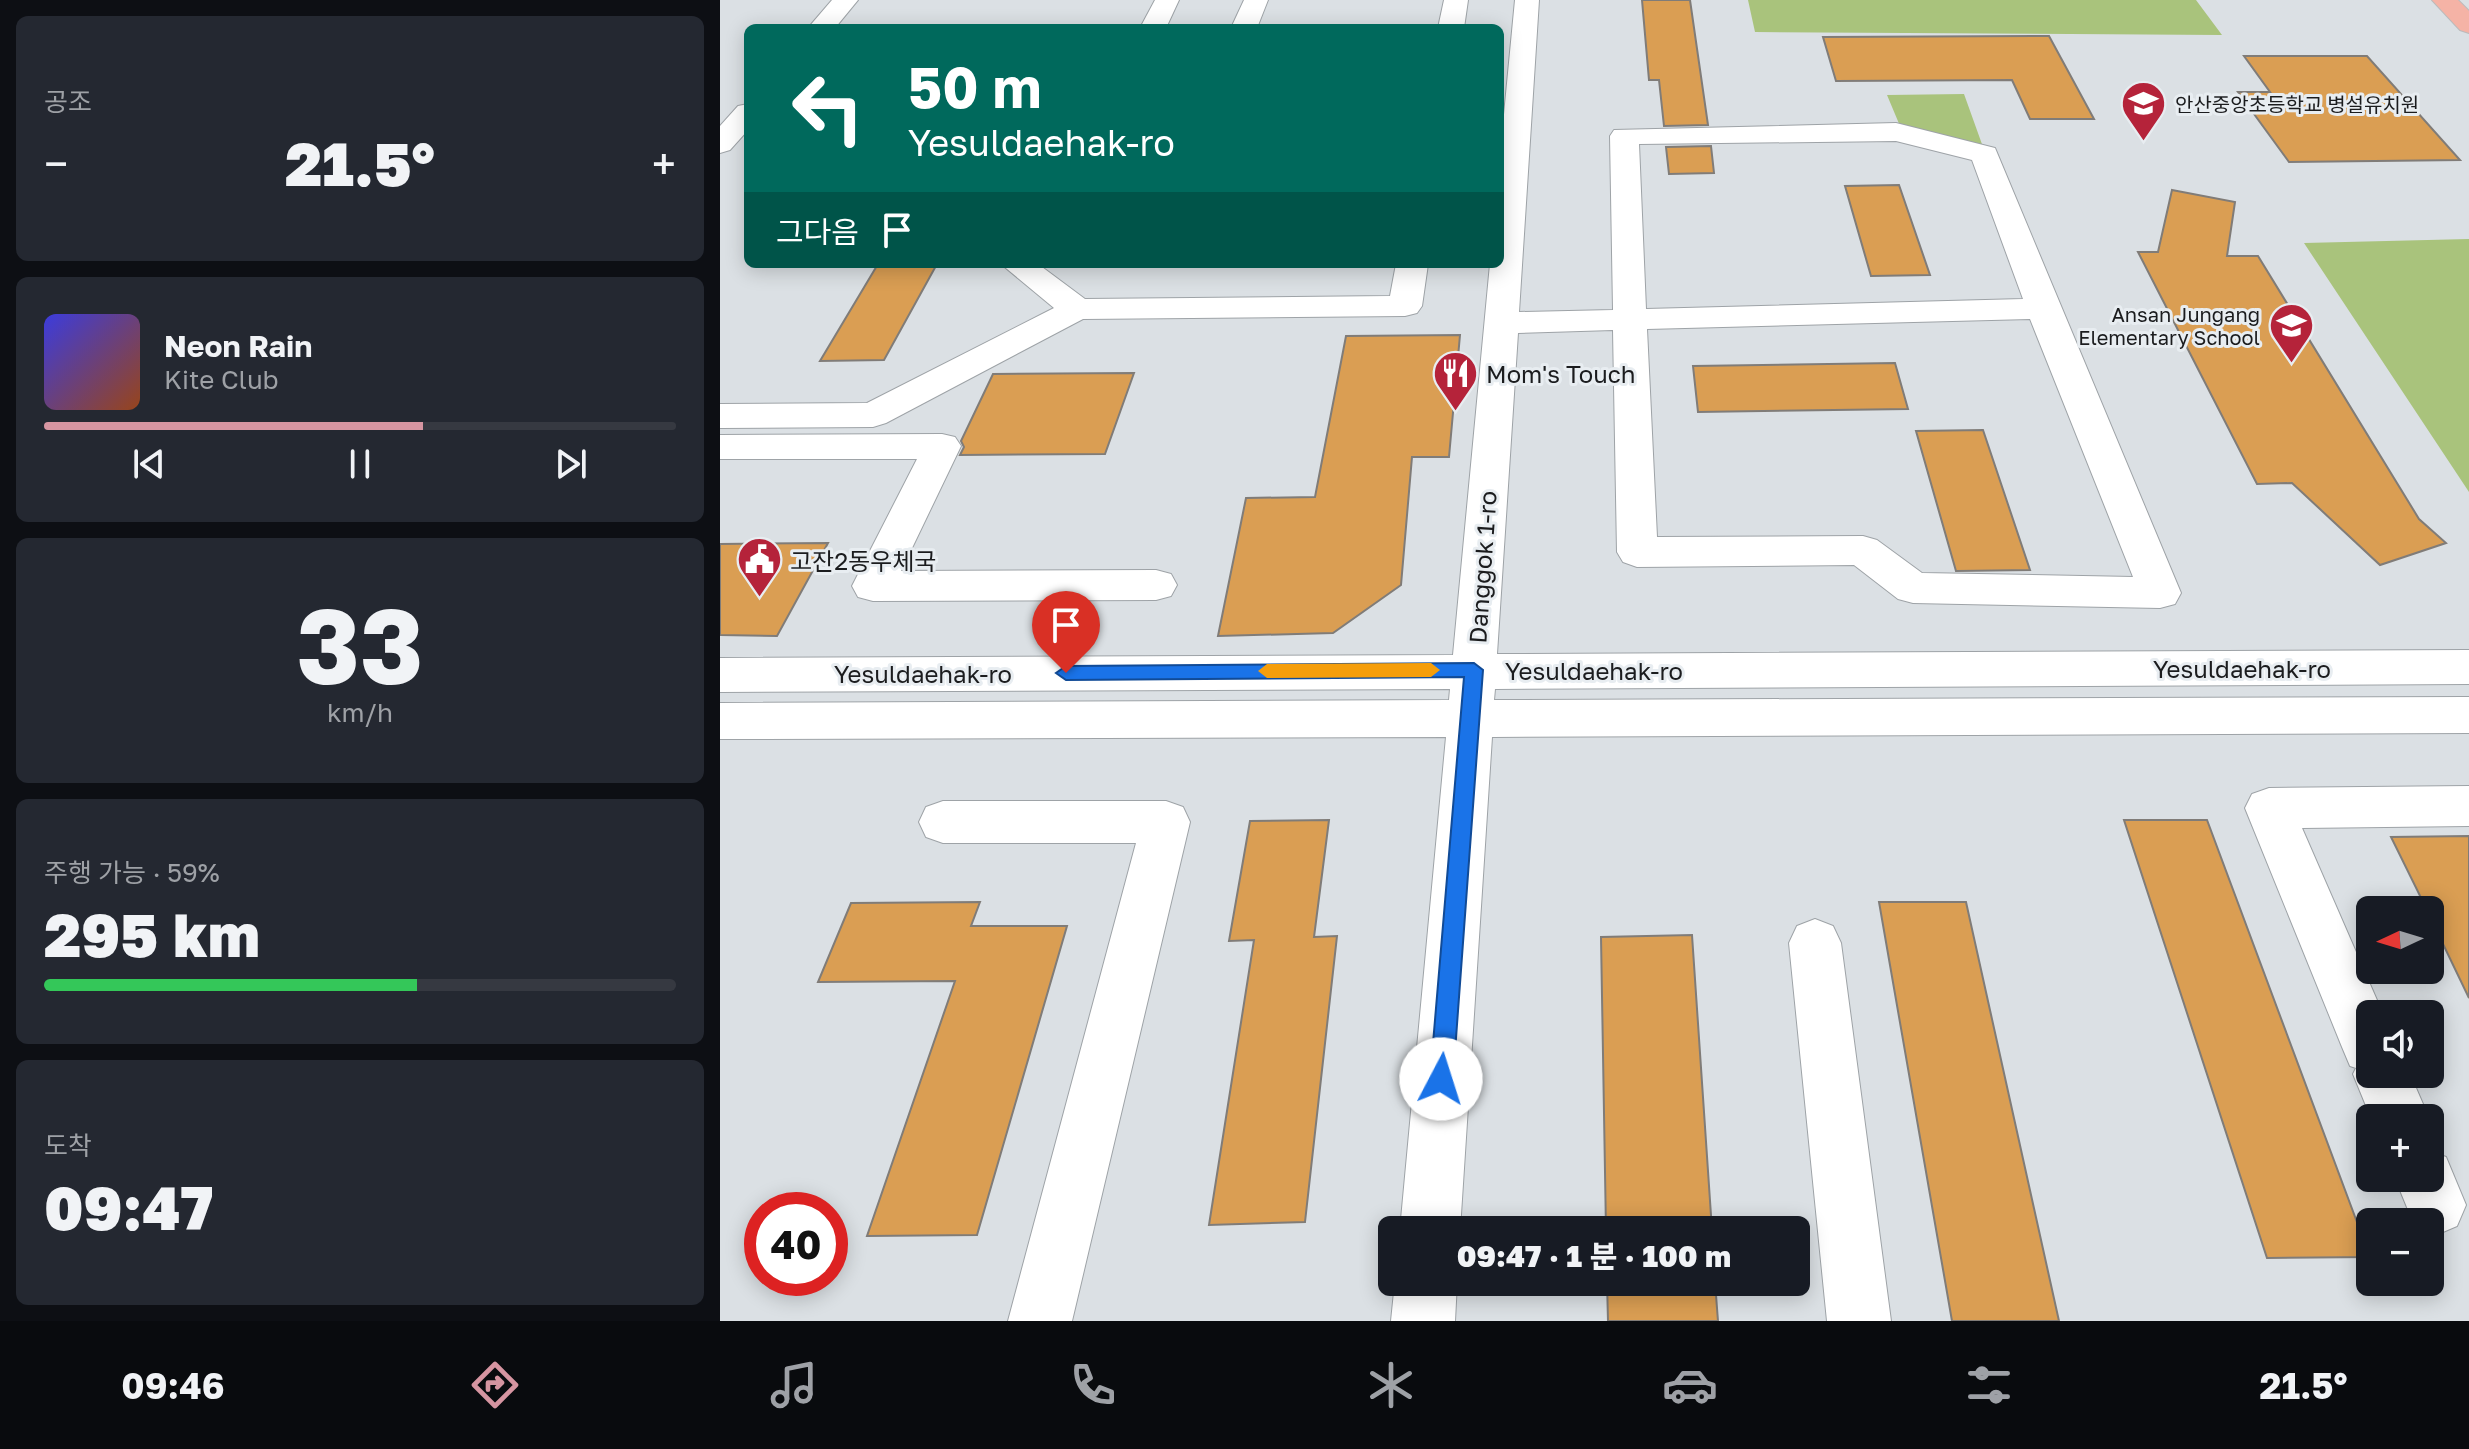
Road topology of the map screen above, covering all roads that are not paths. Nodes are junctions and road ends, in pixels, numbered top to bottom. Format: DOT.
graph roads {
  1 [pos="846,0"];
  2 [pos="1167,0"];
  3 [pos="1256,0"];
  4 [pos="1456,0"];
  5 [pos="1527,0"];
  6 [pos="2444,0"];
  7 [pos="825,24"];
  8 [pos="1155,24"];
  9 [pos="1246,24"];
  10 [pos="1452,24"];
  11 [pos="2469,25"];
  12 [pos="744,119"];
  13 [pos="731,141"];
  14 [pos="1022,268"];
  15 [pos="1411,268"];
  16 [pos="1077,309"];
  17 [pos="2043,309"];
  18 [pos="1630,320"];
  19 [pos="1501,323"];
  20 [pos="720,416"];
  21 [pos="720,447"];
  22 [pos="1156,585"];
  23 [pos="2469,667"];
  24 [pos="1474,670"];
  25 [pos="720,675"];
  26 [pos="2469,715"];
  27 [pos="1470,717"];
  28 [pos="720,721"];
  29 [pos="2469,806"];
  30 [pos="943,822"];
  31 [pos="1815,943"];
  32 [pos="2356,1014"];
  33 [pos="1431,1216"];
  34 [pos="1425,1296"];
  35 [pos="1040,1321"];
  36 [pos="1423,1321"];
  37 [pos="1859,1321"];
  1 -- 7 [label="street"];
  2 -- 8 [label="street"];
  3 -- 9 [label="street"];
  4 -- 10 [label="street"];
  5 -- 19 [label="street, Danggok 1-ro"];
  6 -- 11 [label="main road"];
  12 -- 13 [label="street"];
  14 -- 16 [label="street"];
  15 -- 16 [label="street"];
  16 -- 20 [label="street"];
  17 -- 18 [label="street"];
  17 -- 18 [label="street"];
  17 -- 18 [label="street"];
  18 -- 19 [label="street"];
  19 -- 24 [label="street, Danggok 1-ro"];
  21 -- 22 [label="street"];
  23 -- 24 [label="street, Yesuldaehak-ro"];
  24 -- 25 [label="street, Yesuldaehak-ro"];
  24 -- 27 [label="street, Danggok 1-ro"];
  26 -- 27 [label="street, Yesuldaehak-ro"];
  27 -- 28 [label="street, Yesuldaehak-ro"];
  27 -- 33 [label="street, Danggok 1-ro"];
  29 -- 32 [label="street"];
  30 -- 35 [label="street"];
  31 -- 37 [label="street"];
  34 -- 36 [label="street"];
}
